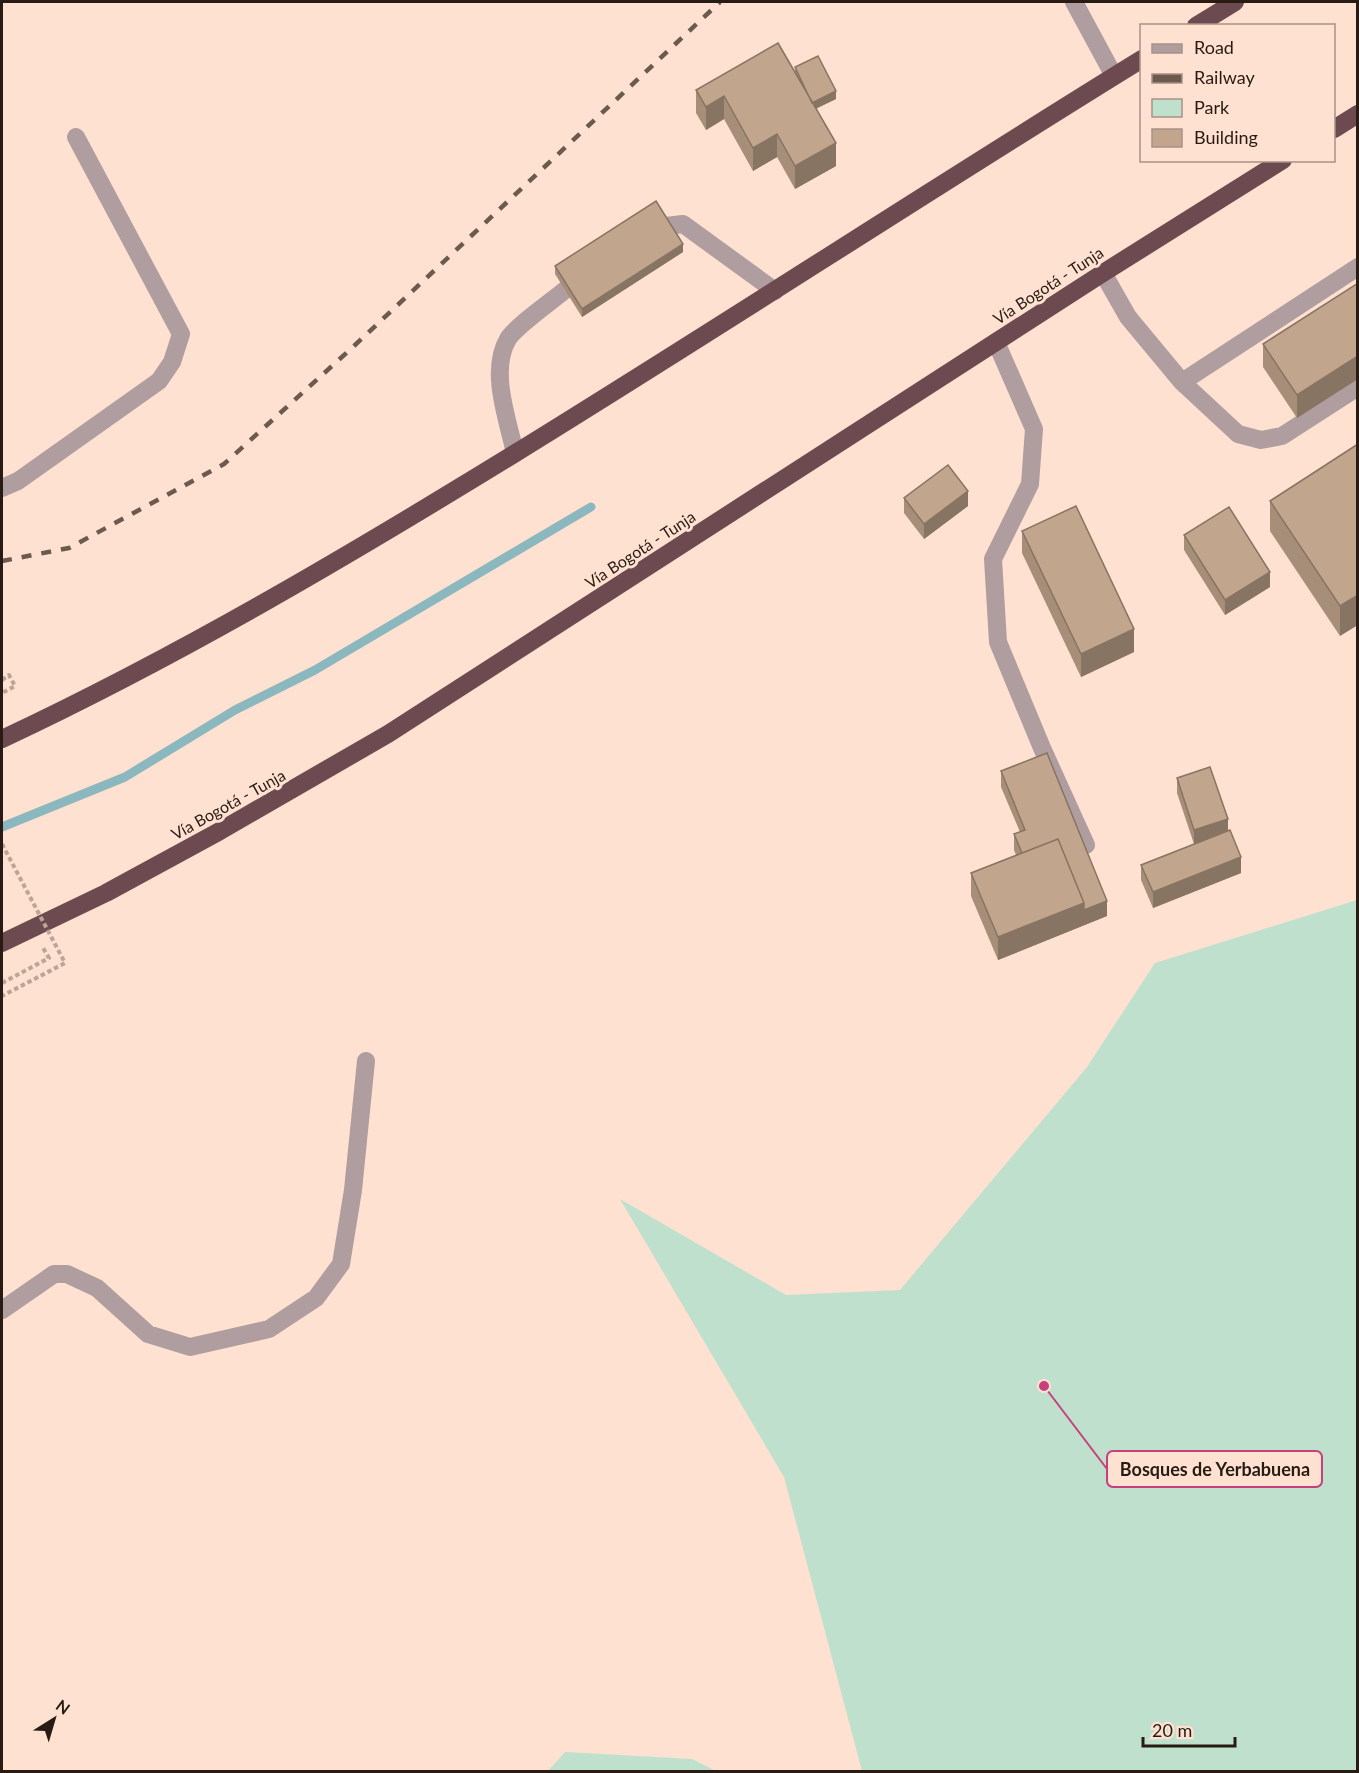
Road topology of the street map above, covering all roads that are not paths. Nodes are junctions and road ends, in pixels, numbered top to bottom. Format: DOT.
graph roads {
  1 [pos="1074,2"];
  2 [pos="1235,2"];
  3 [pos="1199,24"];
  4 [pos="1140,60"];
  5 [pos="1114,76"];
  6 [pos="1358,114"];
  7 [pos="1335,128"];
  8 [pos="76,137"];
  9 [pos="1280,162"];
  10 [pos="666,226"];
  11 [pos="1358,267"];
  12 [pos="1103,273"];
  13 [pos="565,290"];
  14 [pos="775,291"];
  15 [pos="996,342"];
  16 [pos="1182,382"];
  17 [pos="1358,387"];
  18 [pos="515,453"];
  19 [pos="2,488"];
  20 [pos="2,739"];
  21 [pos="1086,845"];
  22 [pos="2,943"];
  23 [pos="366,1061"];
  24 [pos="2,1310"];
  1 -- 5 [label="lane"];
  2 -- 3 [label="highway"];
  4 -- 5 [label="highway"];
  5 -- 14 [label="highway"];
  6 -- 7 [label="highway"];
  8 -- 19 [label="lane"];
  9 -- 12 [label="highway, Vía Bogotá - Tunja"];
  10 -- 14 [label="lane"];
  11 -- 16 [label="lane"];
  12 -- 15 [label="highway, Vía Bogotá - Tunja"];
  12 -- 16 [label="lane"];
  13 -- 18 [label="lane"];
  14 -- 18 [label="highway"];
  15 -- 21 [label="lane"];
  15 -- 22 [label="highway, Vía Bogotá - Tunja"];
  16 -- 17 [label="lane"];
  18 -- 20 [label="highway"];
  23 -- 24 [label="lane"];
}
